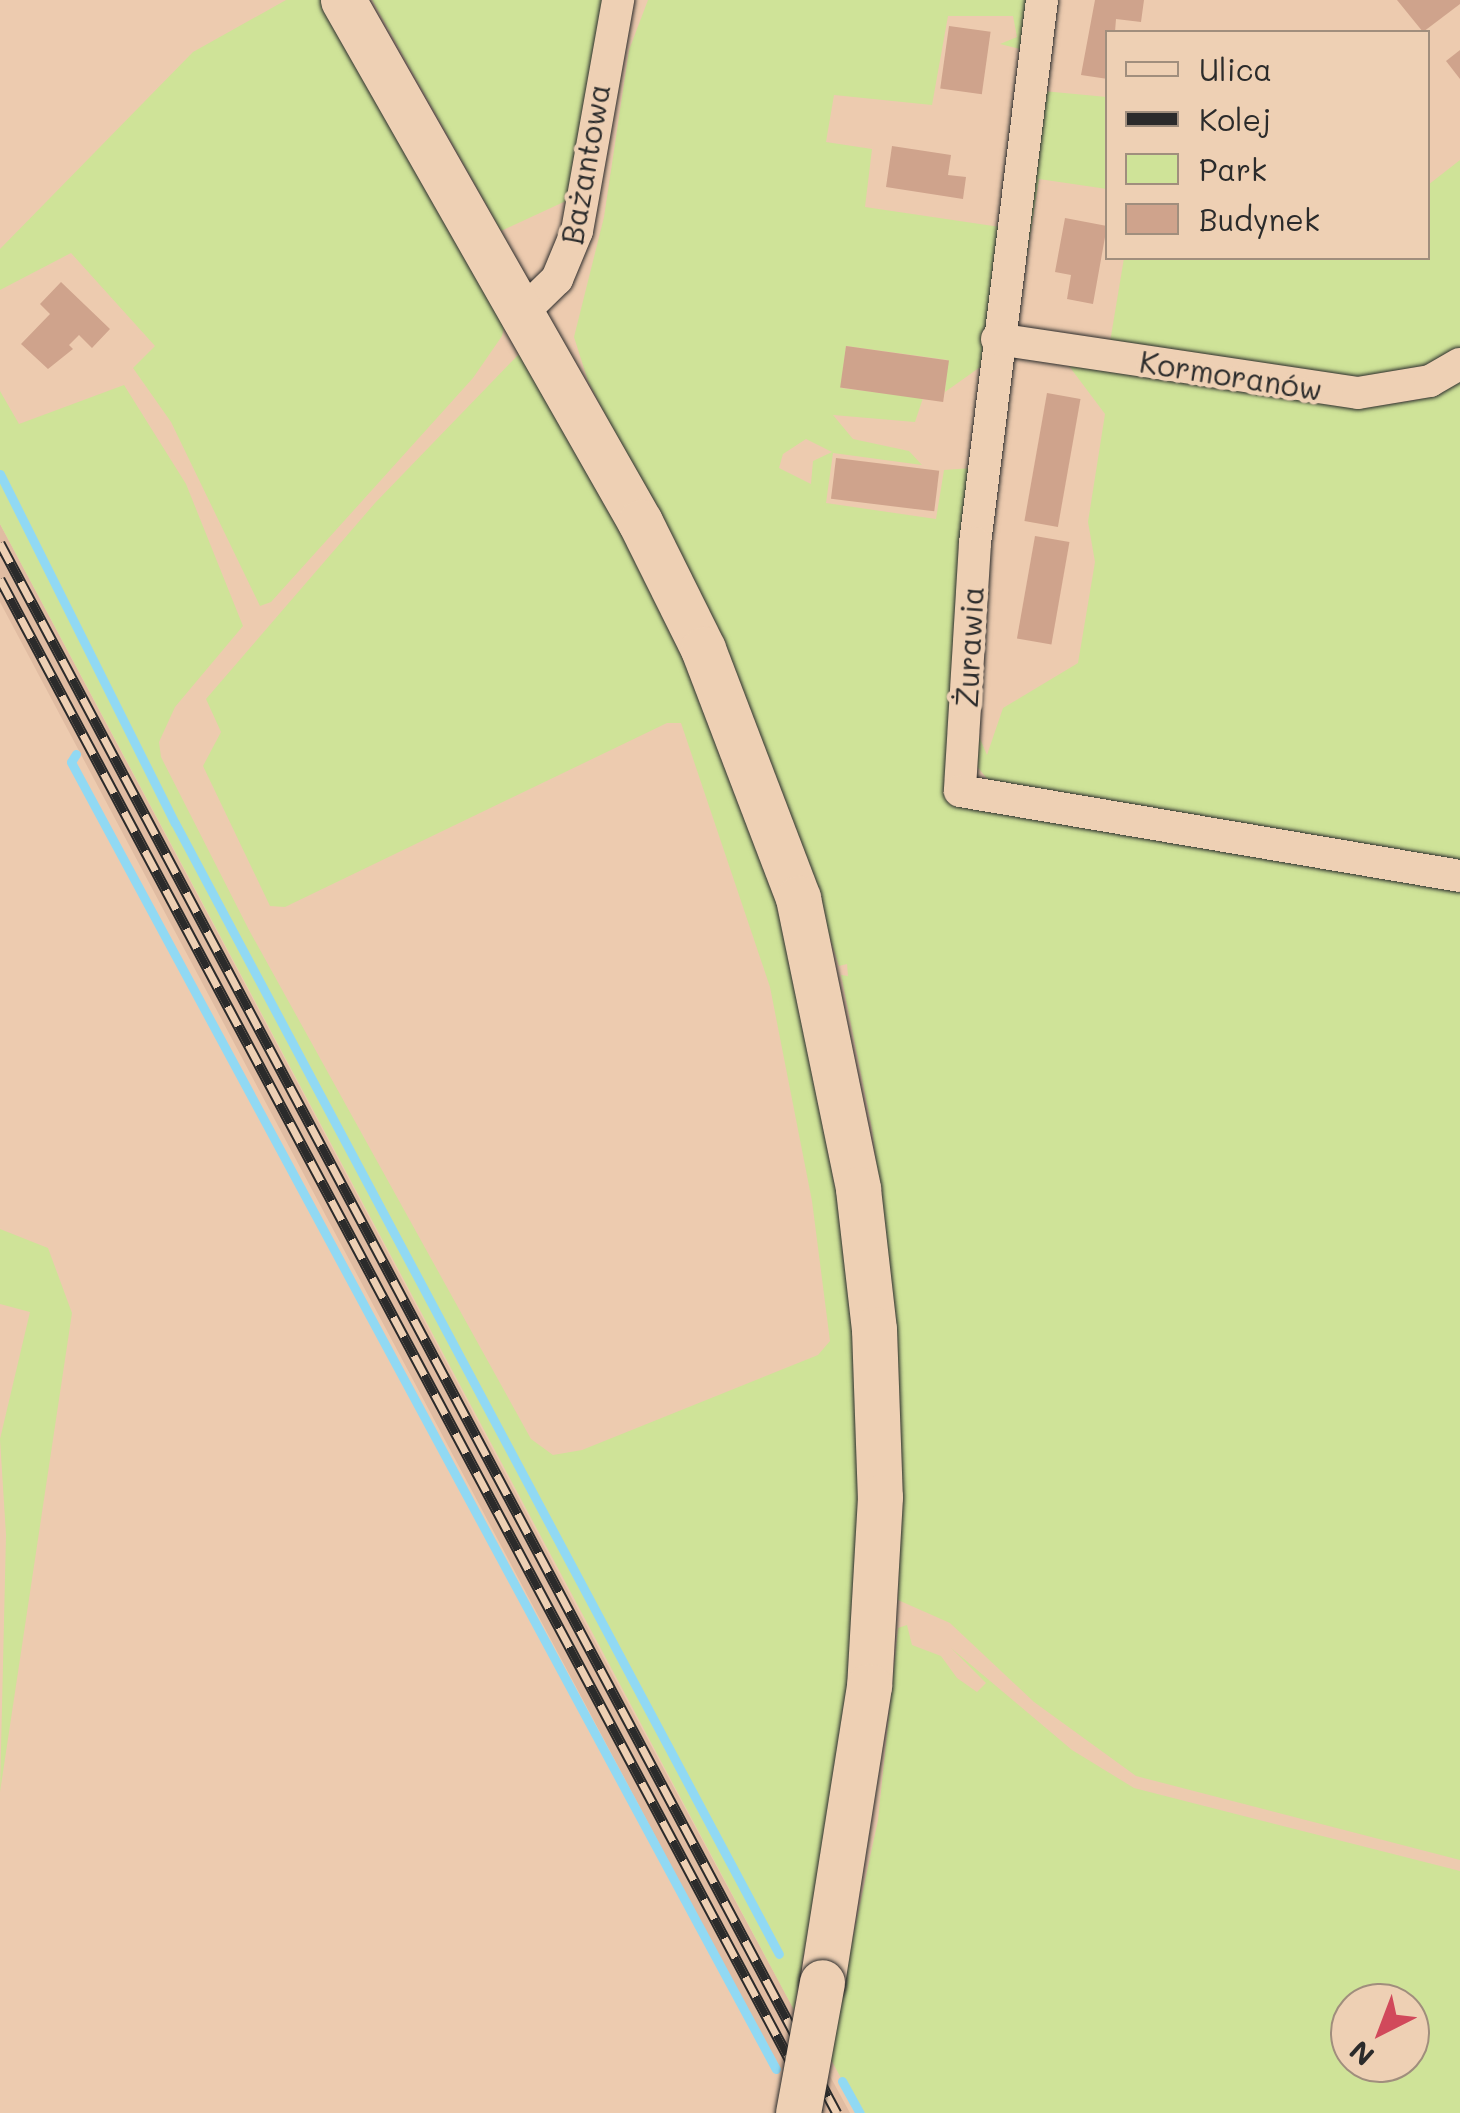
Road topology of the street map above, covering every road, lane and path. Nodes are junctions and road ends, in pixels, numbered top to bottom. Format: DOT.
graph roads {
  1 [pos="343,0"];
  2 [pos="618,0"];
  3 [pos="1042,0"];
  4 [pos="522,313"];
  5 [pos="998,339"];
  6 [pos="1460,364"];
  7 [pos="1460,876"];
  8 [pos="798,2113"];
  1 -- 4 [label="main road"];
  2 -- 4 [label="street, Bażantowa"];
  3 -- 5 [label="street, Żurawia"];
  4 -- 8 [label="main road, bridge"];
  5 -- 6 [label="street, Kormoranów"];
  5 -- 7 [label="street, Żurawia"];
}
